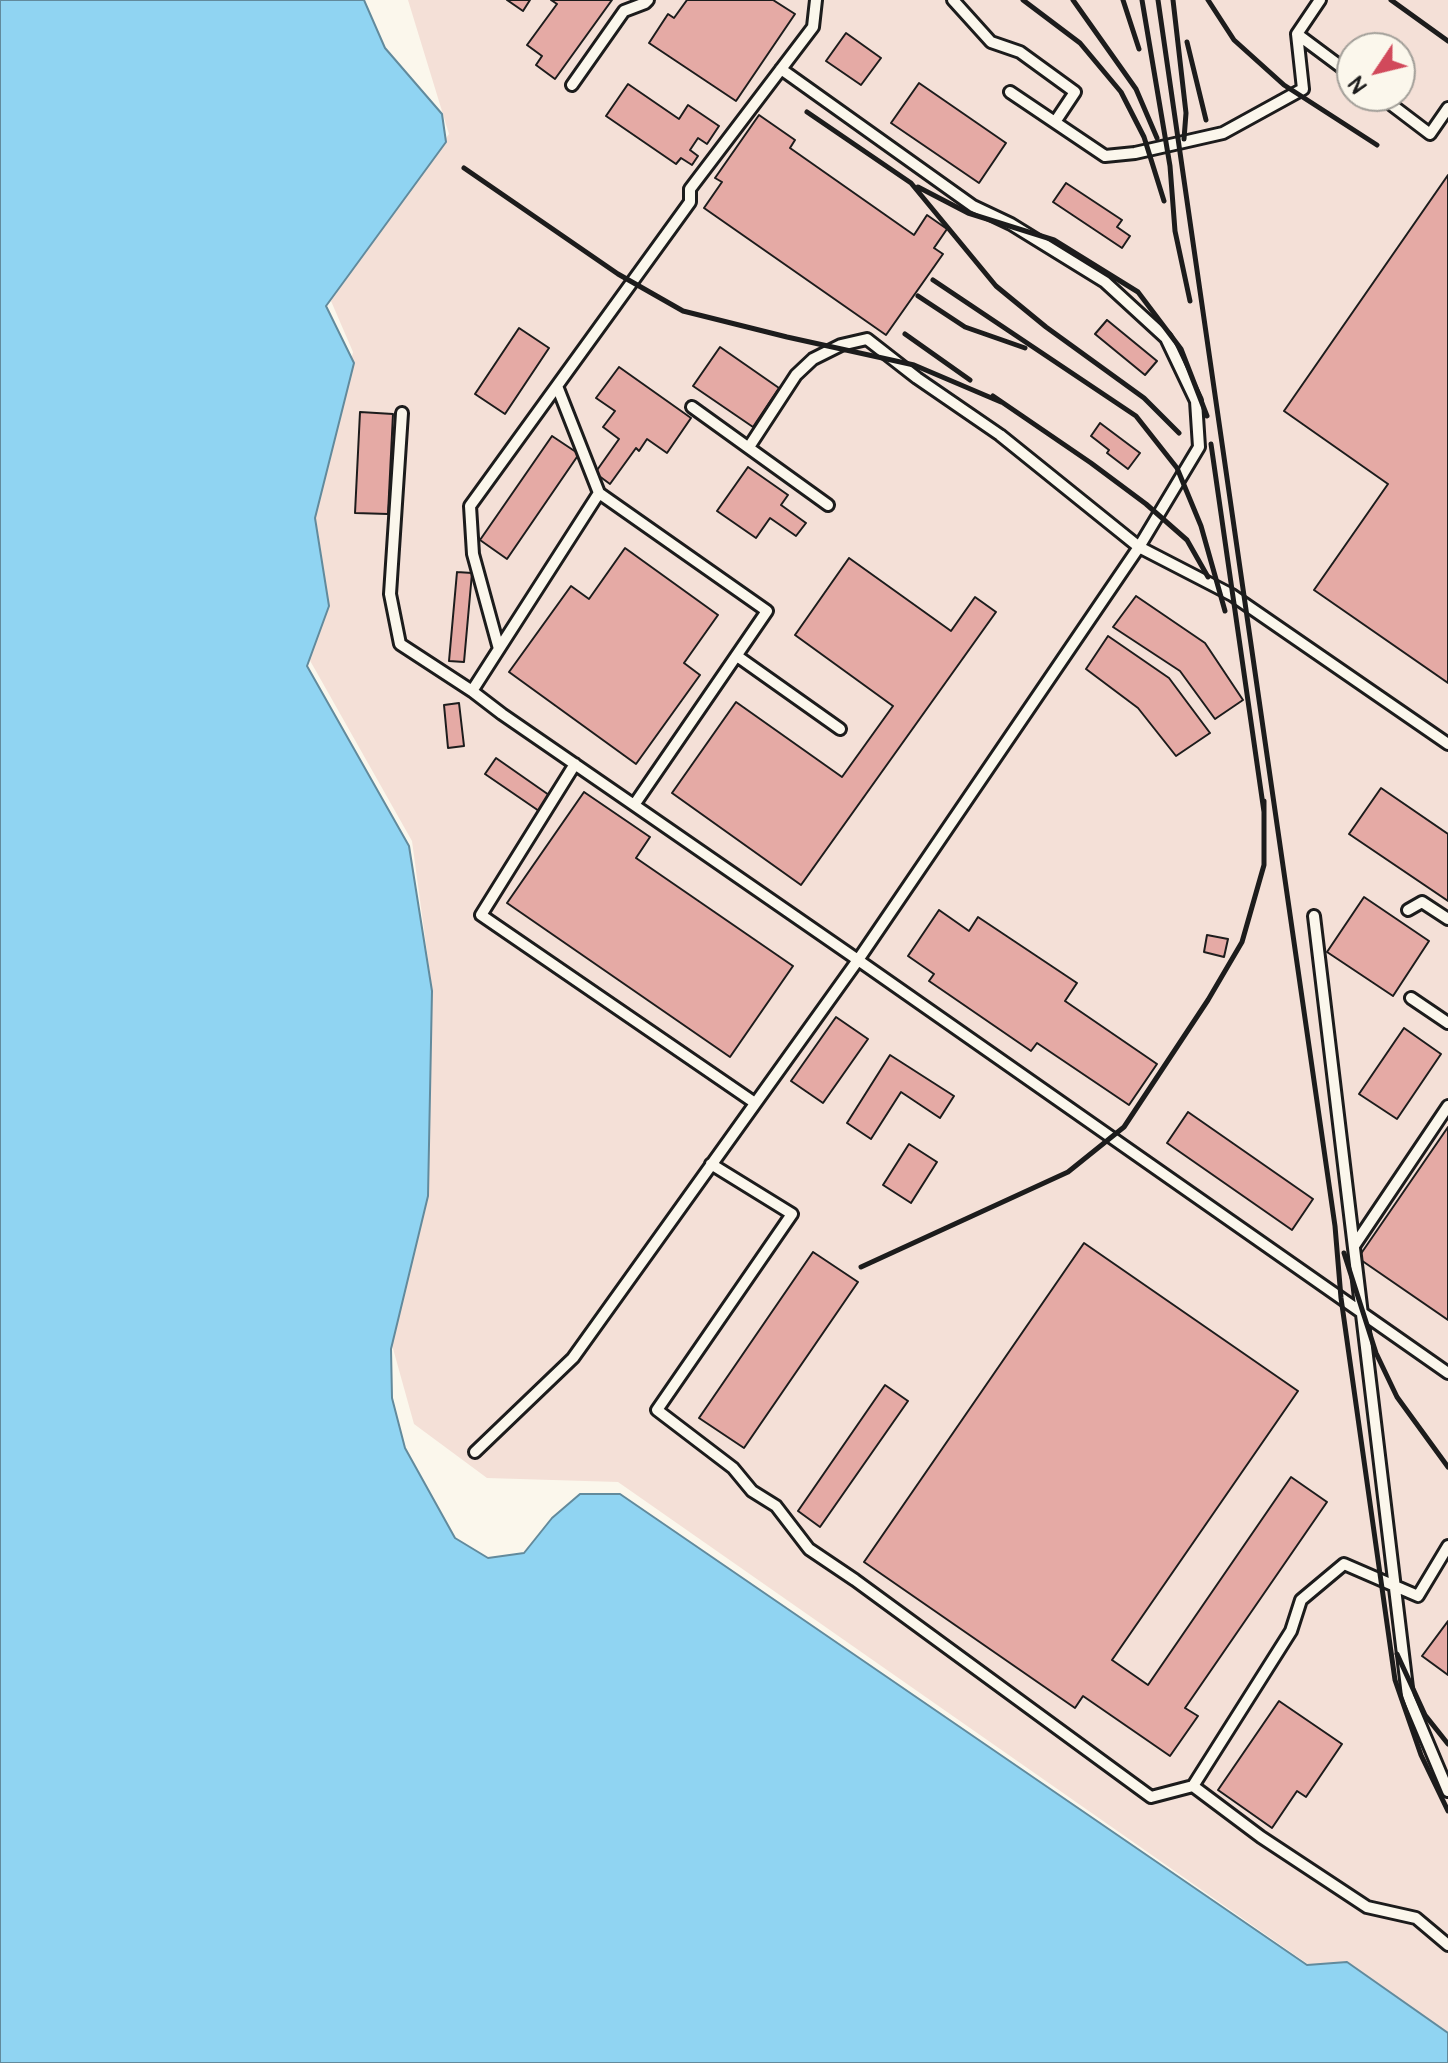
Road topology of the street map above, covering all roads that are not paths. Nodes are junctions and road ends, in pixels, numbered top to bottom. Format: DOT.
graph roads {
  1 [pos="648,0"];
  2 [pos="816,0"];
  3 [pos="953,0"];
  4 [pos="1320,0"];
  5 [pos="1297,34"];
  6 [pos="1336,63"];
  7 [pos="781,69"];
  8 [pos="572,85"];
  9 [pos="1010,92"];
  10 [pos="1448,108"];
  11 [pos="1401,112"];
  12 [pos="1055,122"];
  13 [pos="557,386"];
  14 [pos="692,407"];
  15 [pos="402,413"];
  16 [pos="749,447"];
  17 [pos="599,493"];
  18 [pos="828,505"];
  19 [pos="1139,547"];
  20 [pos="499,649"];
  21 [pos="737,656"];
  22 [pos="472,691"];
  23 [pos="840,729"];
  24 [pos="1448,744"];
  25 [pos="575,764"];
  26 [pos="634,805"];
  27 [pos="1408,910"];
  28 [pos="1314,916"];
  29 [pos="1448,919"];
  30 [pos="858,960"];
  31 [pos="1411,998"];
  32 [pos="1448,1023"];
  33 [pos="755,1103"];
  34 [pos="1448,1106"];
  35 [pos="711,1164"];
  36 [pos="1354,1246"];
  37 [pos="1362,1313"];
  38 [pos="1448,1373"];
  39 [pos="475,1452"];
  40 [pos="1448,1546"];
  41 [pos="1395,1586"];
  42 [pos="1193,1786"];
  43 [pos="1448,1791"];
  44 [pos="1448,1945"];
  1 -- 8 [label="lane"];
  2 -- 7 [label="lane"];
  3 -- 12 [label="lane"];
  4 -- 5 [label="lane"];
  5 -- 6 [label="lane"];
  5 -- 12 [label="lane"];
  7 -- 13 [label="lane"];
  7 -- 19 [label="lane"];
  9 -- 12 [label="lane"];
  10 -- 11 [label="lane"];
  13 -- 17 [label="lane"];
  13 -- 20 [label="lane"];
  14 -- 16 [label="lane"];
  15 -- 22 [label="lane"];
  16 -- 18 [label="lane"];
  16 -- 19 [label="lane"];
  17 -- 20 [label="lane"];
  17 -- 21 [label="lane"];
  19 -- 24 [label="lane"];
  19 -- 30 [label="lane"];
  20 -- 22 [label="lane"];
  21 -- 23 [label="lane"];
  21 -- 26 [label="lane"];
  22 -- 25 [label="lane"];
  25 -- 26 [label="lane"];
  25 -- 33 [label="lane"];
  26 -- 30 [label="lane"];
  27 -- 29 [label="lane"];
  28 -- 36 [label="lane"];
  30 -- 33 [label="lane"];
  30 -- 37 [label="lane"];
  31 -- 32 [label="lane"];
  33 -- 35 [label="lane"];
  34 -- 36 [label="lane"];
  35 -- 39 [label="lane"];
  35 -- 42 [label="lane"];
  36 -- 37 [label="lane"];
  37 -- 38 [label="lane"];
  37 -- 41 [label="lane"];
  40 -- 41 [label="lane"];
  41 -- 42 [label="lane"];
  41 -- 43 [label="lane"];
  42 -- 44 [label="lane"];
}
